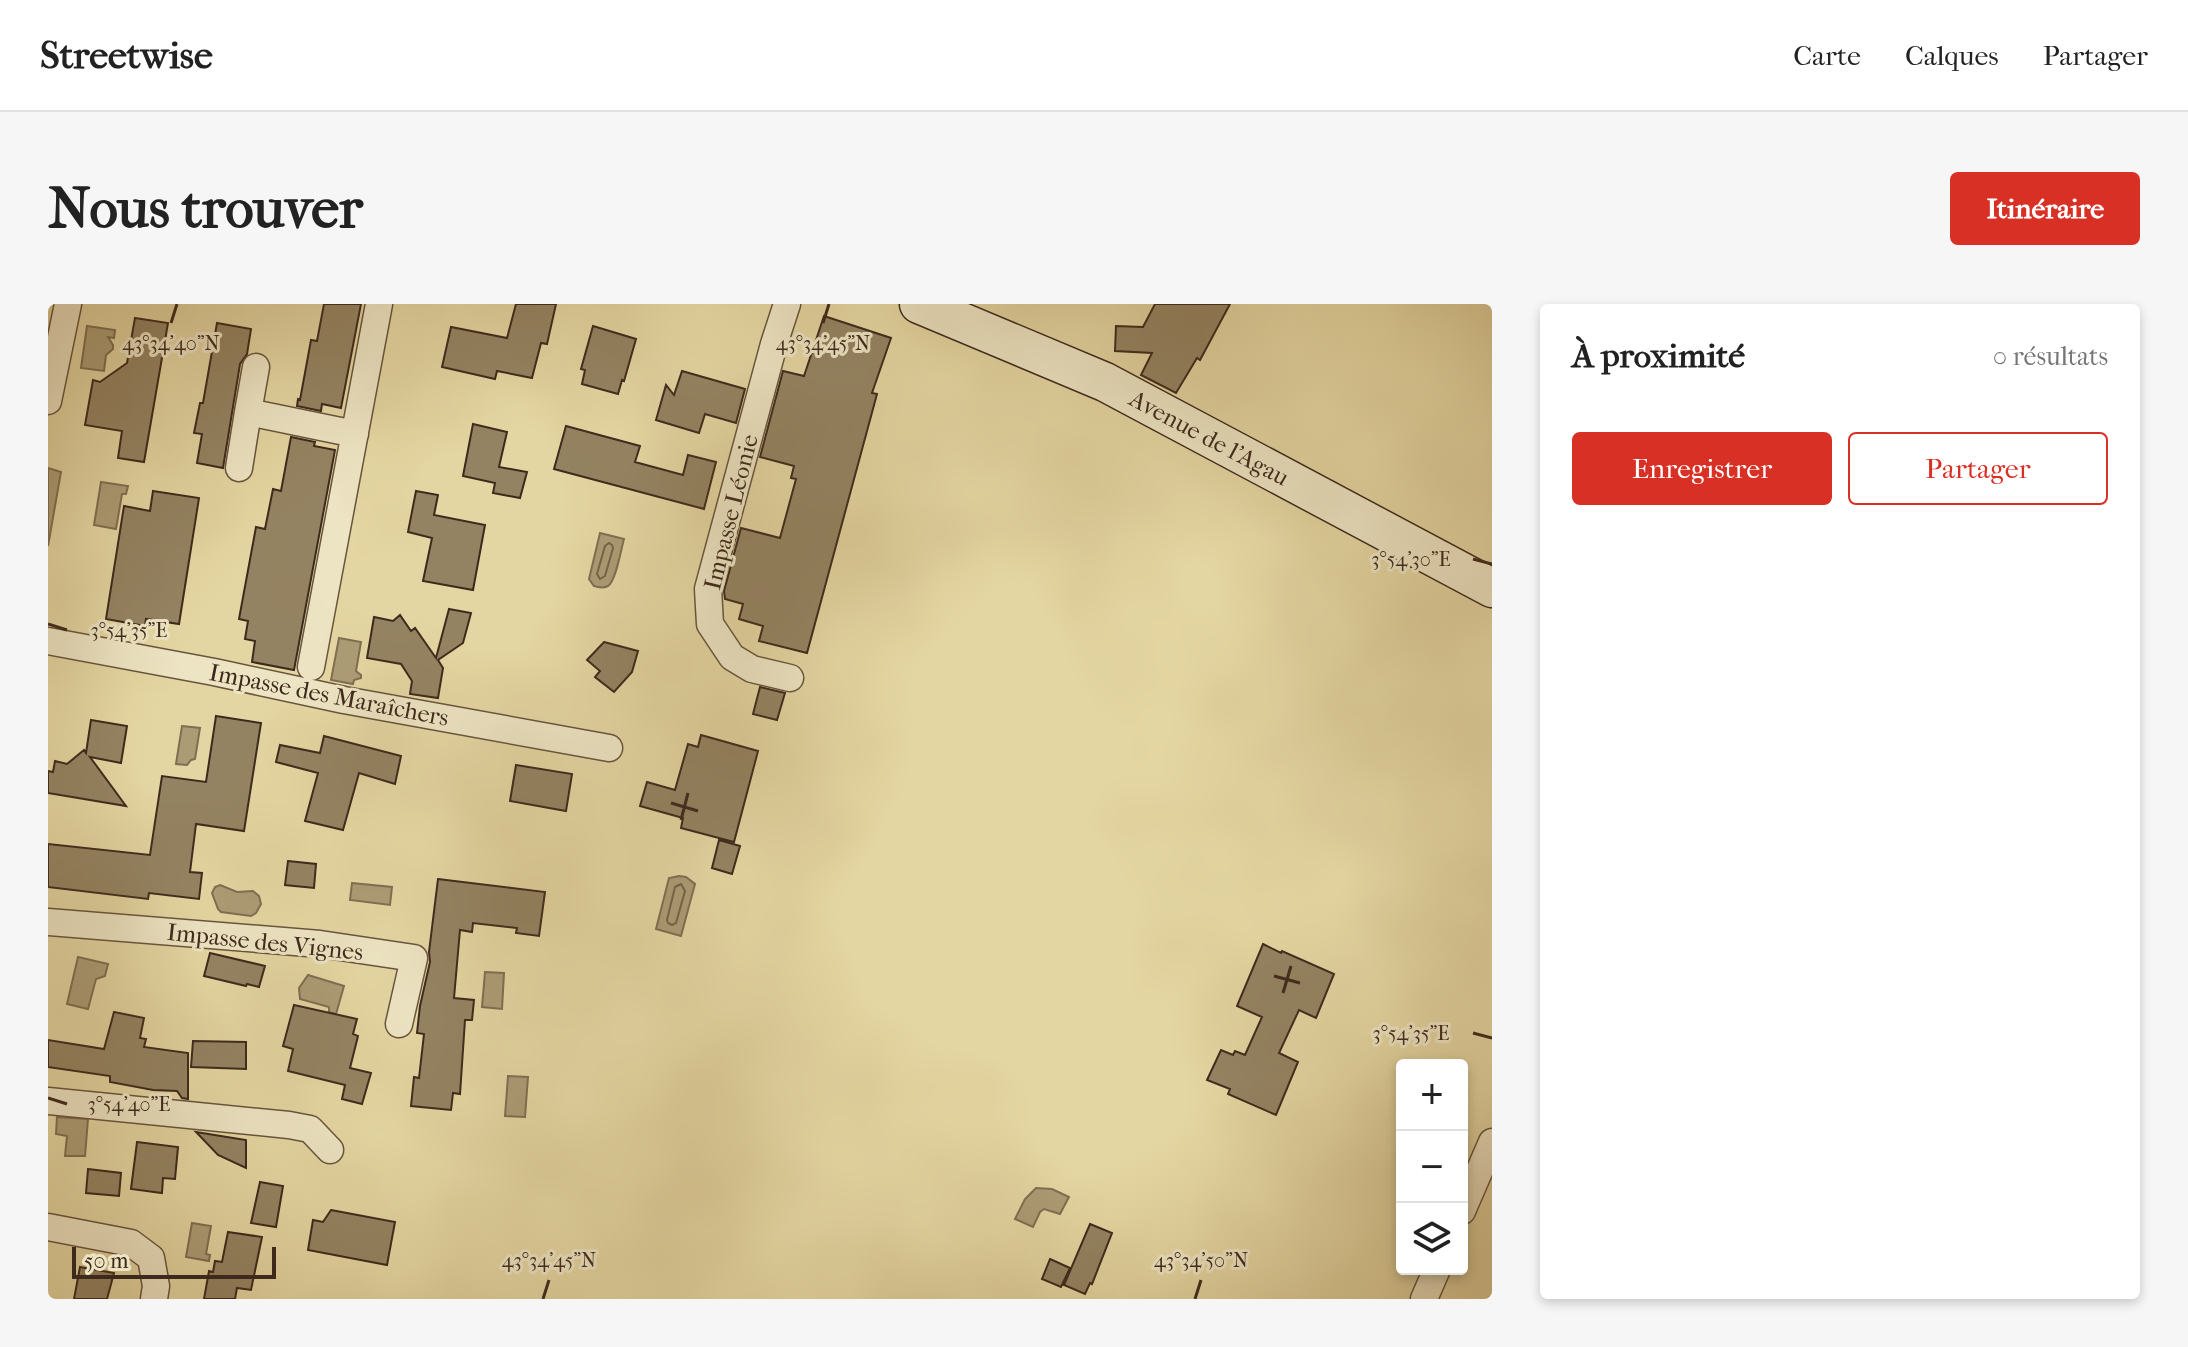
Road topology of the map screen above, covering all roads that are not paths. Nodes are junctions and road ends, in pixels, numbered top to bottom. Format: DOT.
graph roads {
  1 [pos="68,304"];
  2 [pos="379,304"];
  3 [pos="787,304"];
  4 [pos="919,304"];
  5 [pos="256,367"];
  6 [pos="48,401"];
  7 [pos="248,412"];
  8 [pos="355,434"];
  9 [pos="239,468"];
  10 [pos="1492,588"];
  11 [pos="48,641"];
  12 [pos="311,667"];
  13 [pos="790,678"];
  14 [pos="609,748"];
  15 [pos="48,922"];
  16 [pos="399,1024"];
  17 [pos="48,1101"];
  18 [pos="1492,1142"];
  19 [pos="330,1150"];
  20 [pos="1465,1203"];
  21 [pos="48,1227"];
  22 [pos="1434,1275"];
  23 [pos="154,1299"];
  24 [pos="1424,1299"];
  1 -- 6 [label="street"];
  2 -- 8 [label="street"];
  3 -- 13 [label="street, Impasse Léonie"];
  4 -- 10 [label="street, Avenue de l'Agau"];
  5 -- 7 [label="street"];
  7 -- 8 [label="street"];
  7 -- 9 [label="street"];
  8 -- 12 [label="street"];
  11 -- 14 [label="street, Impasse des Maraîchers"];
  15 -- 16 [label="street, Impasse des Vignes"];
  17 -- 19 [label="street"];
  18 -- 20 [label="street"];
  21 -- 23 [label="street"];
  22 -- 24 [label="street"];
}
